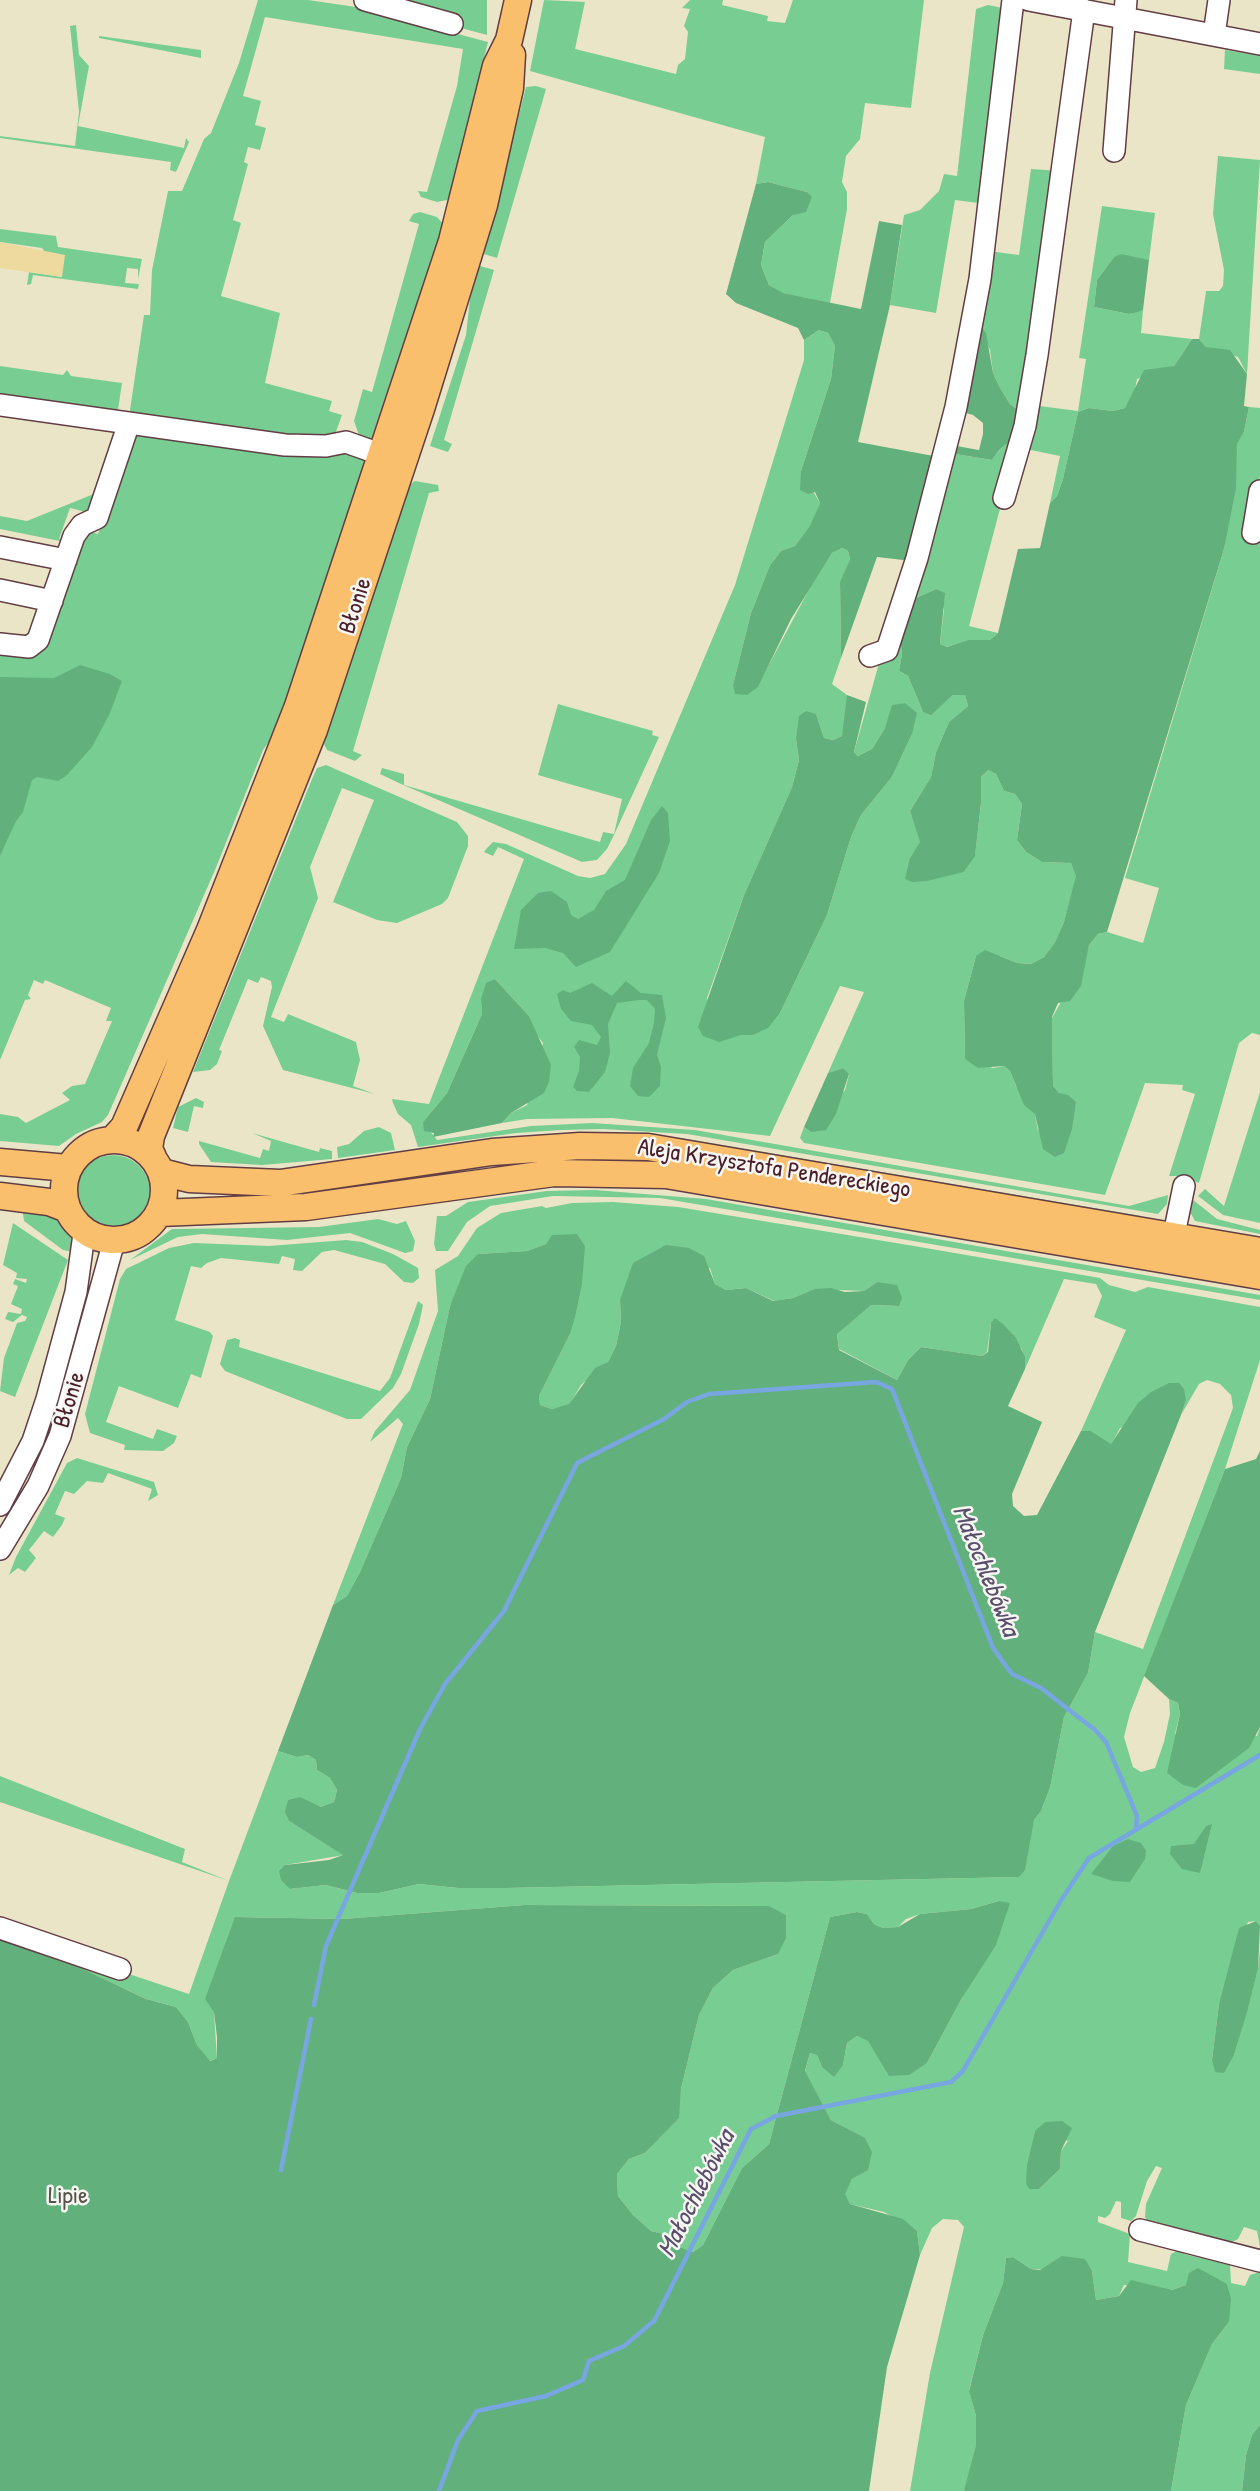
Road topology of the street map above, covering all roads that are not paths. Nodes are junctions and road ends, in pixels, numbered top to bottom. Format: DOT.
graph roads {
  1 [pos="365,0"];
  2 [pos="518,0"];
  3 [pos="1013,0"];
  4 [pos="1028,0"];
  5 [pos="1219,0"];
  6 [pos="1124,9"];
  7 [pos="1084,10"];
  8 [pos="452,24"];
  9 [pos="1213,35"];
  10 [pos="1260,44"];
  11 [pos="1114,151"];
  12 [pos="0,405"];
  13 [pos="129,423"];
  14 [pos="393,459"];
  15 [pos="1260,491"];
  16 [pos="1004,498"];
  17 [pos="1253,533"];
  18 [pos="0,547"];
  19 [pos="66,560"];
  20 [pos="0,590"];
  21 [pos="52,601"];
  22 [pos="0,644"];
  23 [pos="870,656"];
  24 [pos="113,1139"];
  25 [pos="0,1162"];
  26 [pos="157,1164"];
  27 [pos="68,1168"];
  28 [pos="1184,1186"];
  29 [pos="0,1196"];
  30 [pos="67,1209"];
  31 [pos="160,1213"];
  32 [pos="84,1234"];
  33 [pos="114,1241"];
  34 [pos="1171,1248"];
  35 [pos="1260,1251"];
  36 [pos="1260,1276"];
  37 [pos="0,1505"];
  38 [pos="0,1549"];
  39 [pos="0,1928"];
  40 [pos="120,1969"];
  41 [pos="1140,2230"];
  42 [pos="1260,2261"];
  1 -- 8 [label="street"];
  2 -- 14 [label="main road, Błonie"];
  3 -- 23 [label="street"];
  4 -- 7 [label="street"];
  5 -- 9 [label="street"];
  6 -- 7 [label="street"];
  6 -- 9 [label="street"];
  6 -- 11 [label="street"];
  7 -- 16 [label="street"];
  9 -- 10 [label="street"];
  12 -- 13 [label="street"];
  13 -- 14 [label="street"];
  13 -- 19 [label="street"];
  14 -- 24 [label="main road, Błonie"];
  14 -- 26 [label="main road, Błonie"];
  15 -- 17 [label="street"];
  18 -- 19 [label="street"];
  19 -- 21 [label="street"];
  20 -- 21 [label="street"];
  21 -- 22 [label="street"];
  24 -- 26 [label="main road"];
  24 -- 27 [label="main road"];
  25 -- 27 [label="main road"];
  26 -- 31 [label="main road"];
  26 -- 34 [label="main road, Aleja Krzysztofa Pendereckiego"];
  27 -- 30 [label="main road"];
  28 -- 34 [label="street"];
  29 -- 30 [label="main road"];
  30 -- 32 [label="main road"];
  31 -- 33 [label="main road"];
  31 -- 34 [label="main road, Aleja Krzysztofa Pendereckiego"];
  32 -- 33 [label="main road"];
  32 -- 37 [label="street, Błonie"];
  33 -- 38 [label="street, Błonie"];
  34 -- 35 [label="main road, Aleja Krzysztofa Pendereckiego"];
  34 -- 36 [label="main road, Aleja Krzysztofa Pendereckiego"];
  39 -- 40 [label="street"];
  41 -- 42 [label="street"];
}
